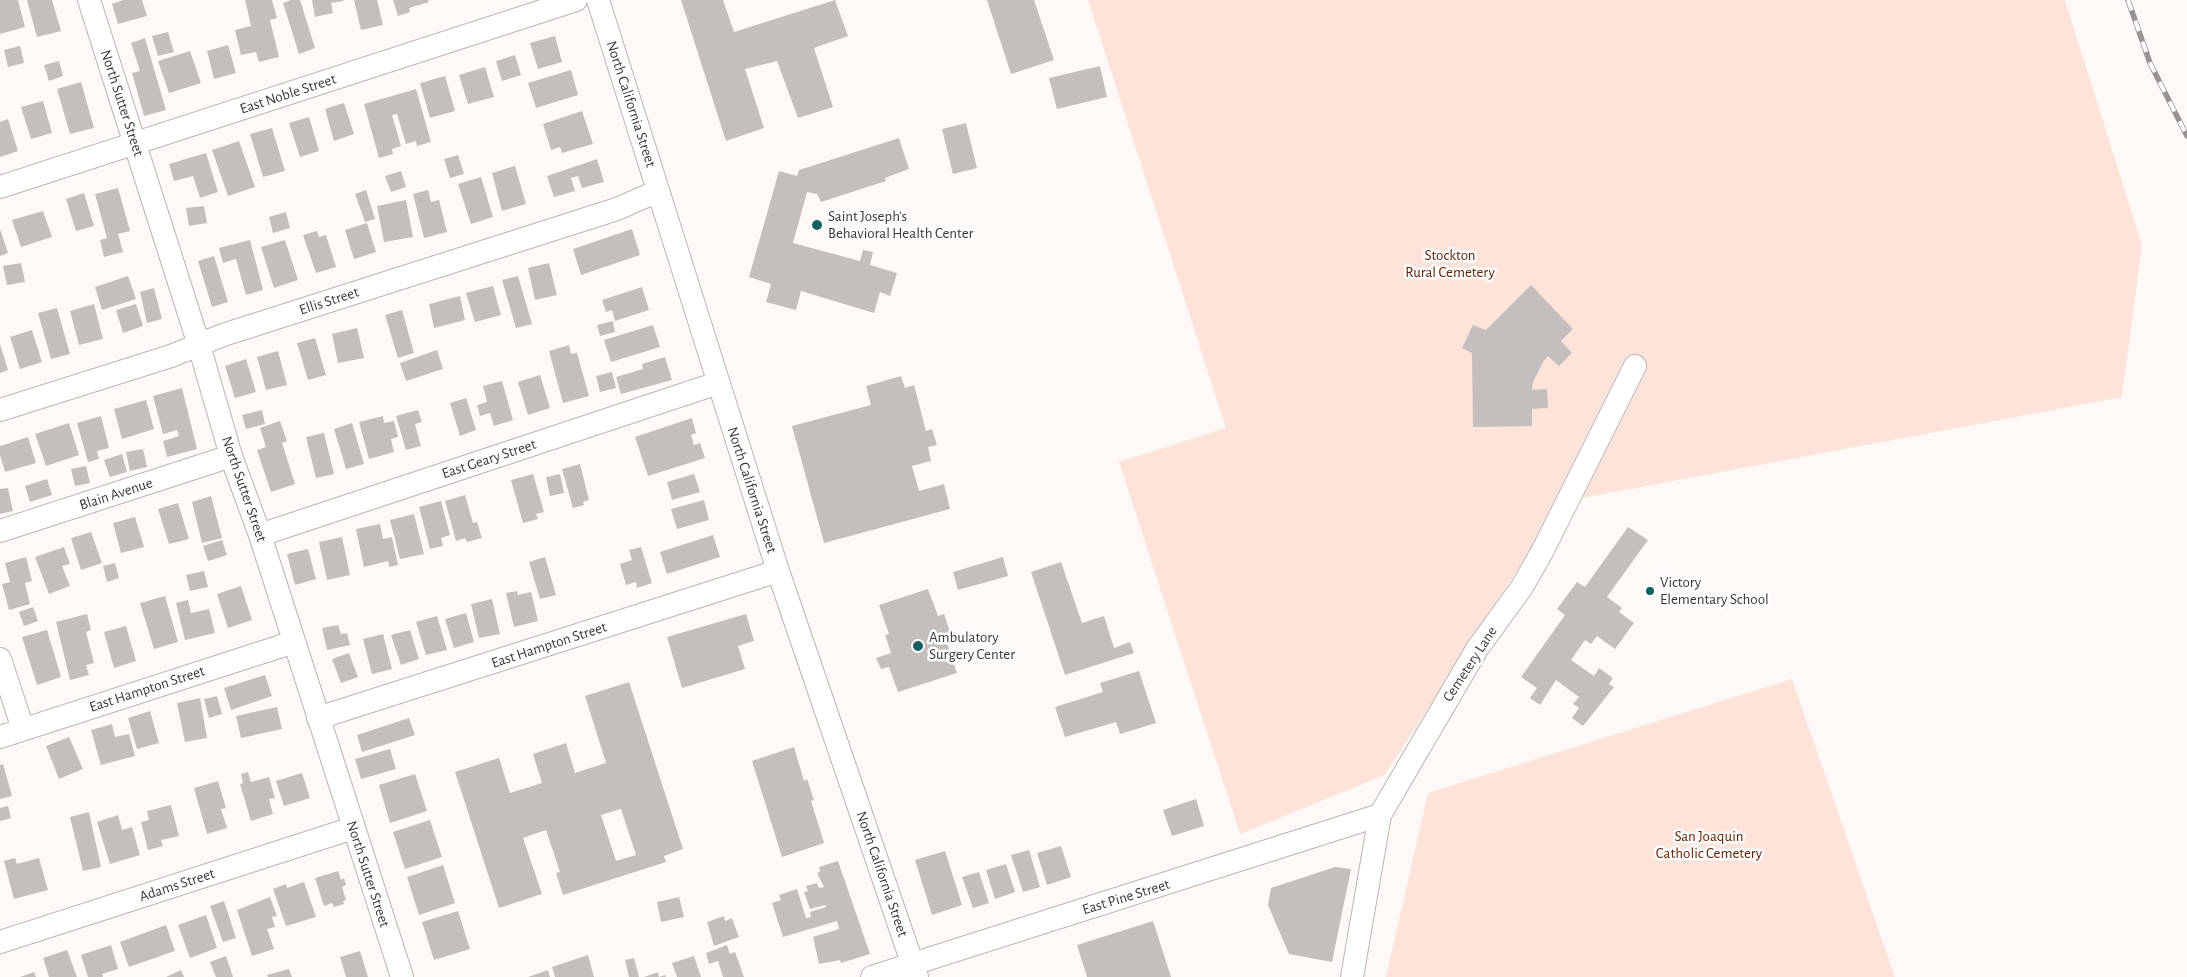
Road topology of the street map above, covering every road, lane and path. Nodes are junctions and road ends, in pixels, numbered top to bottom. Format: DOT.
graph roads {
  1 [pos="89,0"];
  2 [pos="576,0"];
  3 [pos="598,0"];
  4 [pos="135,144"];
  5 [pos="0,188"];
  6 [pos="658,191"];
  7 [pos="199,345"];
  8 [pos="1635,366"];
  9 [pos="718,384"];
  10 [pos="0,410"];
  11 [pos="232,456"];
  12 [pos="0,531"];
  13 [pos="260,535"];
  14 [pos="778,571"];
  15 [pos="294,642"];
  16 [pos="0,658"];
  17 [pos="318,718"];
  18 [pos="23,729"];
  19 [pos="0,737"];
  20 [pos="1380,815"];
  21 [pos="353,828"];
  22 [pos="0,942"];
  23 [pos="915,971"];
  24 [pos="402,977"];
  25 [pos="872,977"];
  26 [pos="1352,977"];
  1 -- 4 [label="street, North Sutter Street"];
  2 -- 4 [label="street, East Noble Street"];
  3 -- 6 [label="street, North California Street"];
  4 -- 5 [label="street, East Noble Street"];
  4 -- 7 [label="street, North Sutter Street"];
  6 -- 7 [label="street, Ellis Street"];
  6 -- 9 [label="street, North California Street"];
  7 -- 10 [label="street, Ellis Street"];
  7 -- 11 [label="street, North Sutter Street"];
  8 -- 20 [label="street, Cemetery Lane"];
  9 -- 13 [label="street, East Geary Street"];
  9 -- 14 [label="street, North California Street"];
  11 -- 12 [label="street, Blain Avenue"];
  11 -- 13 [label="street, North Sutter Street"];
  13 -- 15 [label="street, North Sutter Street"];
  14 -- 17 [label="street, East Hampton Street"];
  14 -- 23 [label="street, North California Street"];
  15 -- 17 [label="street, North Sutter Street"];
  15 -- 18 [label="street, East Hampton Street"];
  16 -- 18 [label="street"];
  17 -- 21 [label="street, North Sutter Street"];
  18 -- 19 [label="street, East Hampton Street"];
  20 -- 23 [label="street, East Pine Street"];
  20 -- 26 [label="street, Cemetery Lane"];
  21 -- 22 [label="street, Adams Street"];
  21 -- 24 [label="street, North Sutter Street"];
  23 -- 25 [label="street, East Pine Street"];
}
